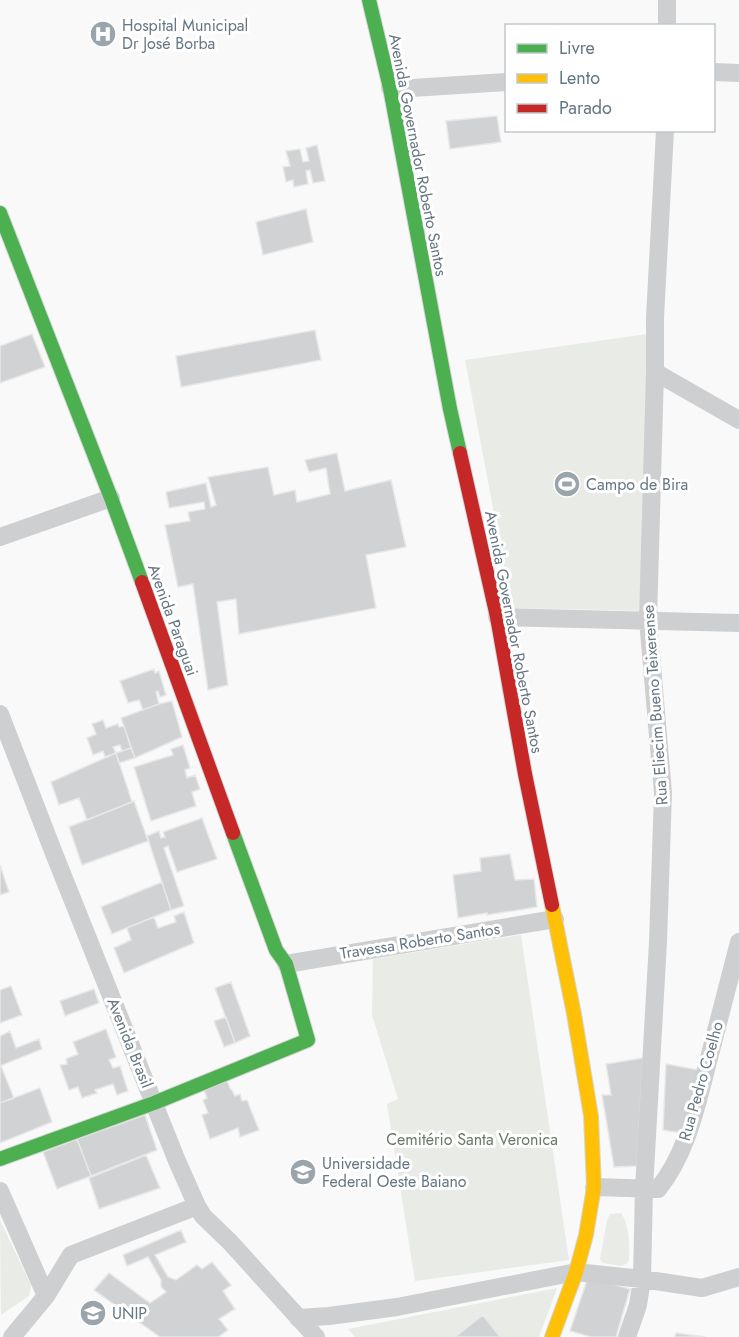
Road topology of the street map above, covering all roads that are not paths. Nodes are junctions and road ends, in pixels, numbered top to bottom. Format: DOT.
graph roads {
  1 [pos="369,0"];
  2 [pos="667,0"];
  3 [pos="667,24"];
  4 [pos="715,72"];
  5 [pos="739,73"];
  6 [pos="505,82"];
  7 [pos="390,88"];
  8 [pos="665,132"];
  9 [pos="0,213"];
  10 [pos="655,372"];
  11 [pos="739,420"];
  12 [pos="111,498"];
  13 [pos="0,537"];
  14 [pos="497,617"];
  15 [pos="648,620"];
  16 [pos="739,622"];
  17 [pos="0,714"];
  18 [pos="555,919"];
  19 [pos="739,942"];
  20 [pos="286,964"];
  21 [pos="154,1103"];
  22 [pos="0,1159"];
  23 [pos="594,1187"];
  24 [pos="644,1189"];
  25 [pos="0,1191"];
  26 [pos="197,1206"];
  27 [pos="576,1272"];
  28 [pos="739,1278"];
  29 [pos="642,1279"];
  30 [pos="46,1296"];
  31 [pos="298,1318"];
  32 [pos="12,1337"];
  33 [pos="316,1337"];
  34 [pos="552,1337"];
  35 [pos="627,1337"];
  1 -- 7 [label="street, Avenida Governador Roberto Santos"];
  2 -- 3 [label="street"];
  4 -- 5 [label="street"];
  6 -- 7 [label="street"];
  7 -- 14 [label="street, Avenida Governador Roberto Santos"];
  8 -- 10 [label="street, Rua Eliecim Bueno Teixerense"];
  9 -- 12 [label="street, Avenida Paraguai"];
  10 -- 11 [label="street"];
  10 -- 15 [label="street, Rua Eliecim Bueno Teixerense"];
  12 -- 13 [label="street"];
  12 -- 20 [label="street, Avenida Paraguai"];
  14 -- 15 [label="street"];
  14 -- 18 [label="street, Avenida Governador Roberto Santos"];
  15 -- 16 [label="street"];
  15 -- 24 [label="street, Rua Eliecim Bueno Teixerense"];
  17 -- 21 [label="street, Avenida Brasil"];
  18 -- 20 [label="street, Travessa Roberto Santos"];
  18 -- 23 [label="street, Avenida Governador Roberto Santos"];
  19 -- 24 [label="street, Rua Pedro Coelho"];
  20 -- 21 [label="street, Avenida Paraguai"];
  21 -- 22 [label="street"];
  21 -- 26 [label="street, Avenida Brasil"];
  23 -- 24 [label="street, Rua Pedro Coelho"];
  23 -- 27 [label="street, Avenida Governador Roberto Santos"];
  24 -- 29 [label="street, Rua Eliecim Bueno Teixerense"];
  25 -- 30 [label="street"];
  26 -- 30 [label="street"];
  26 -- 31 [label="street, Avenida Brasil"];
  27 -- 29 [label="street"];
  27 -- 31 [label="street"];
  27 -- 34 [label="street, Avenida Governador Roberto Santos"];
  28 -- 29 [label="street"];
  29 -- 35 [label="street"];
  30 -- 32 [label="street"];
  31 -- 33 [label="street, Avenida Brasil"];
}
